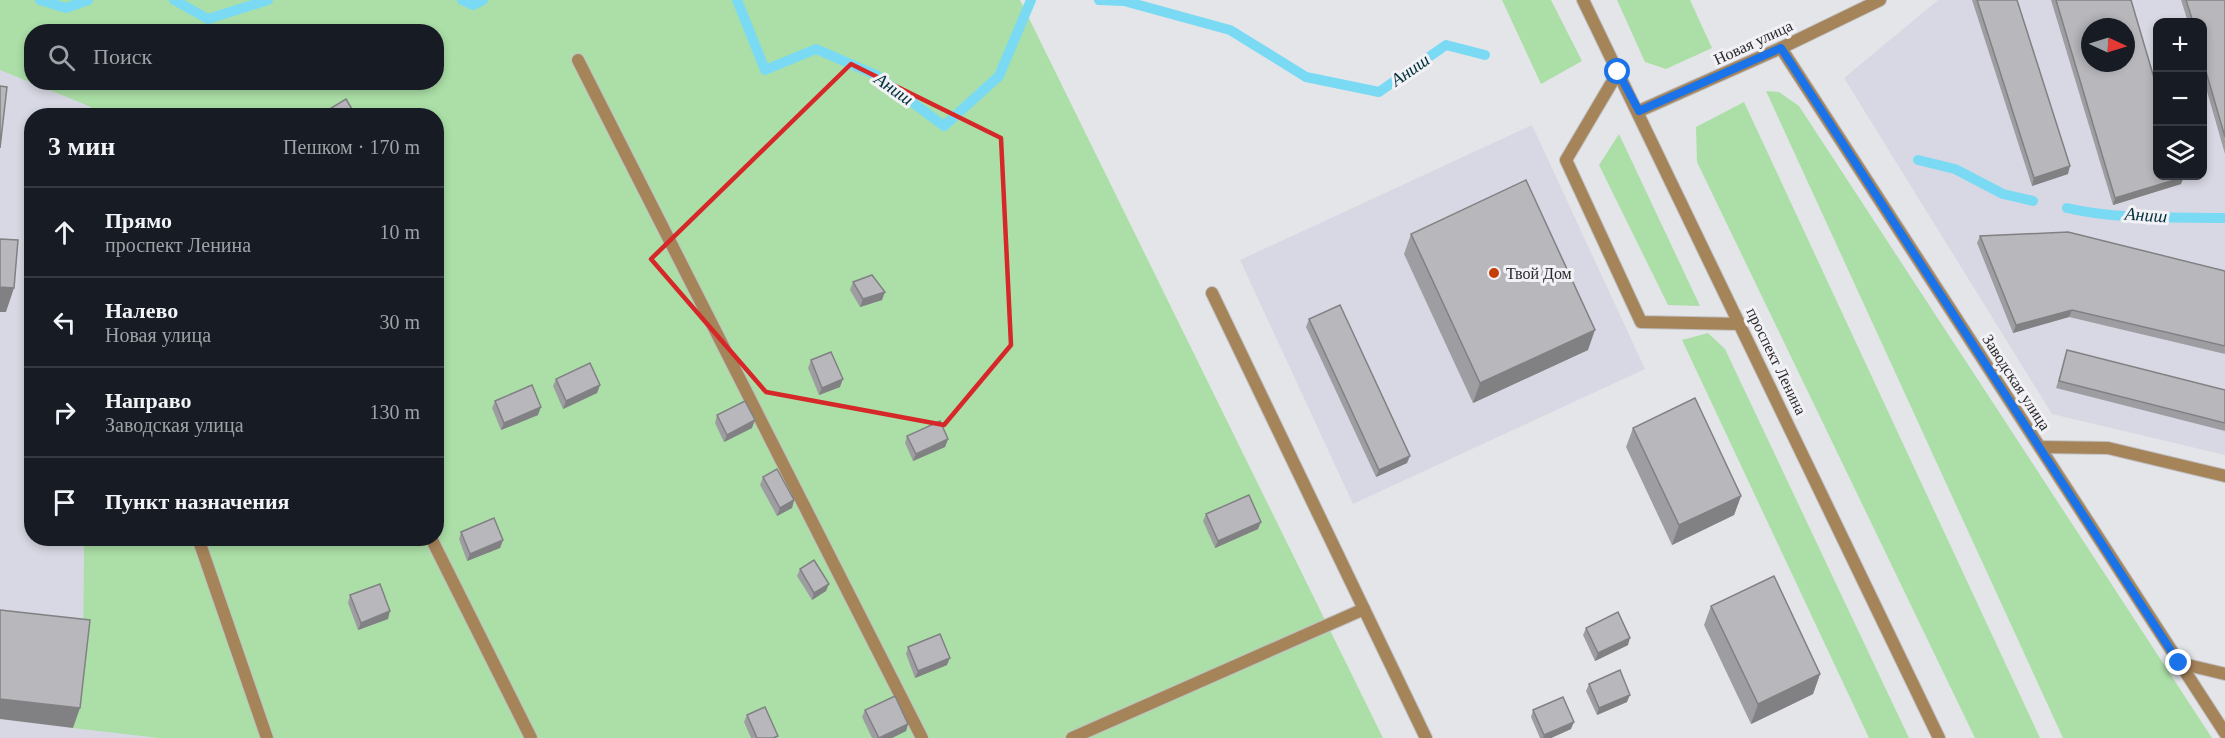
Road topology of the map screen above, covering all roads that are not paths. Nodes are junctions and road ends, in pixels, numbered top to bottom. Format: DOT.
graph roads {
  1 [pos="1583,0"];
  2 [pos="1880,0"];
  3 [pos="1781,48"];
  4 [pos="578,60"];
  5 [pos="1618,72"];
  6 [pos="1639,111"];
  7 [pos="1212,293"];
  8 [pos="1741,324"];
  9 [pos="2040,447"];
  10 [pos="2225,476"];
  11 [pos="201,546"];
  12 [pos="435,546"];
  13 [pos="1364,609"];
  14 [pos="2179,663"];
  15 [pos="2225,674"];
  16 [pos="2225,733"];
  17 [pos="267,738"];
  18 [pos="531,738"];
  19 [pos="922,738"];
  20 [pos="1072,738"];
  21 [pos="1426,738"];
  22 [pos="1939,738"];
  1 -- 5 [label="street, проспект Ленина"];
  2 -- 3 [label="street, Новая улица"];
  3 -- 6 [label="street, Новая улица"];
  3 -- 9 [label="street, Заводская улица"];
  4 -- 19 [label="street"];
  5 -- 6 [label="street, проспект Ленина"];
  5 -- 8 [label="street"];
  6 -- 8 [label="street, проспект Ленина"];
  7 -- 13 [label="street"];
  8 -- 22 [label="street, проспект Ленина"];
  9 -- 10 [label="street"];
  9 -- 14 [label="street, Заводская улица"];
  11 -- 17 [label="street"];
  12 -- 18 [label="street"];
  13 -- 20 [label="street"];
  13 -- 21 [label="street"];
  14 -- 15 [label="street"];
  14 -- 16 [label="street, Заводская улица"];
}
